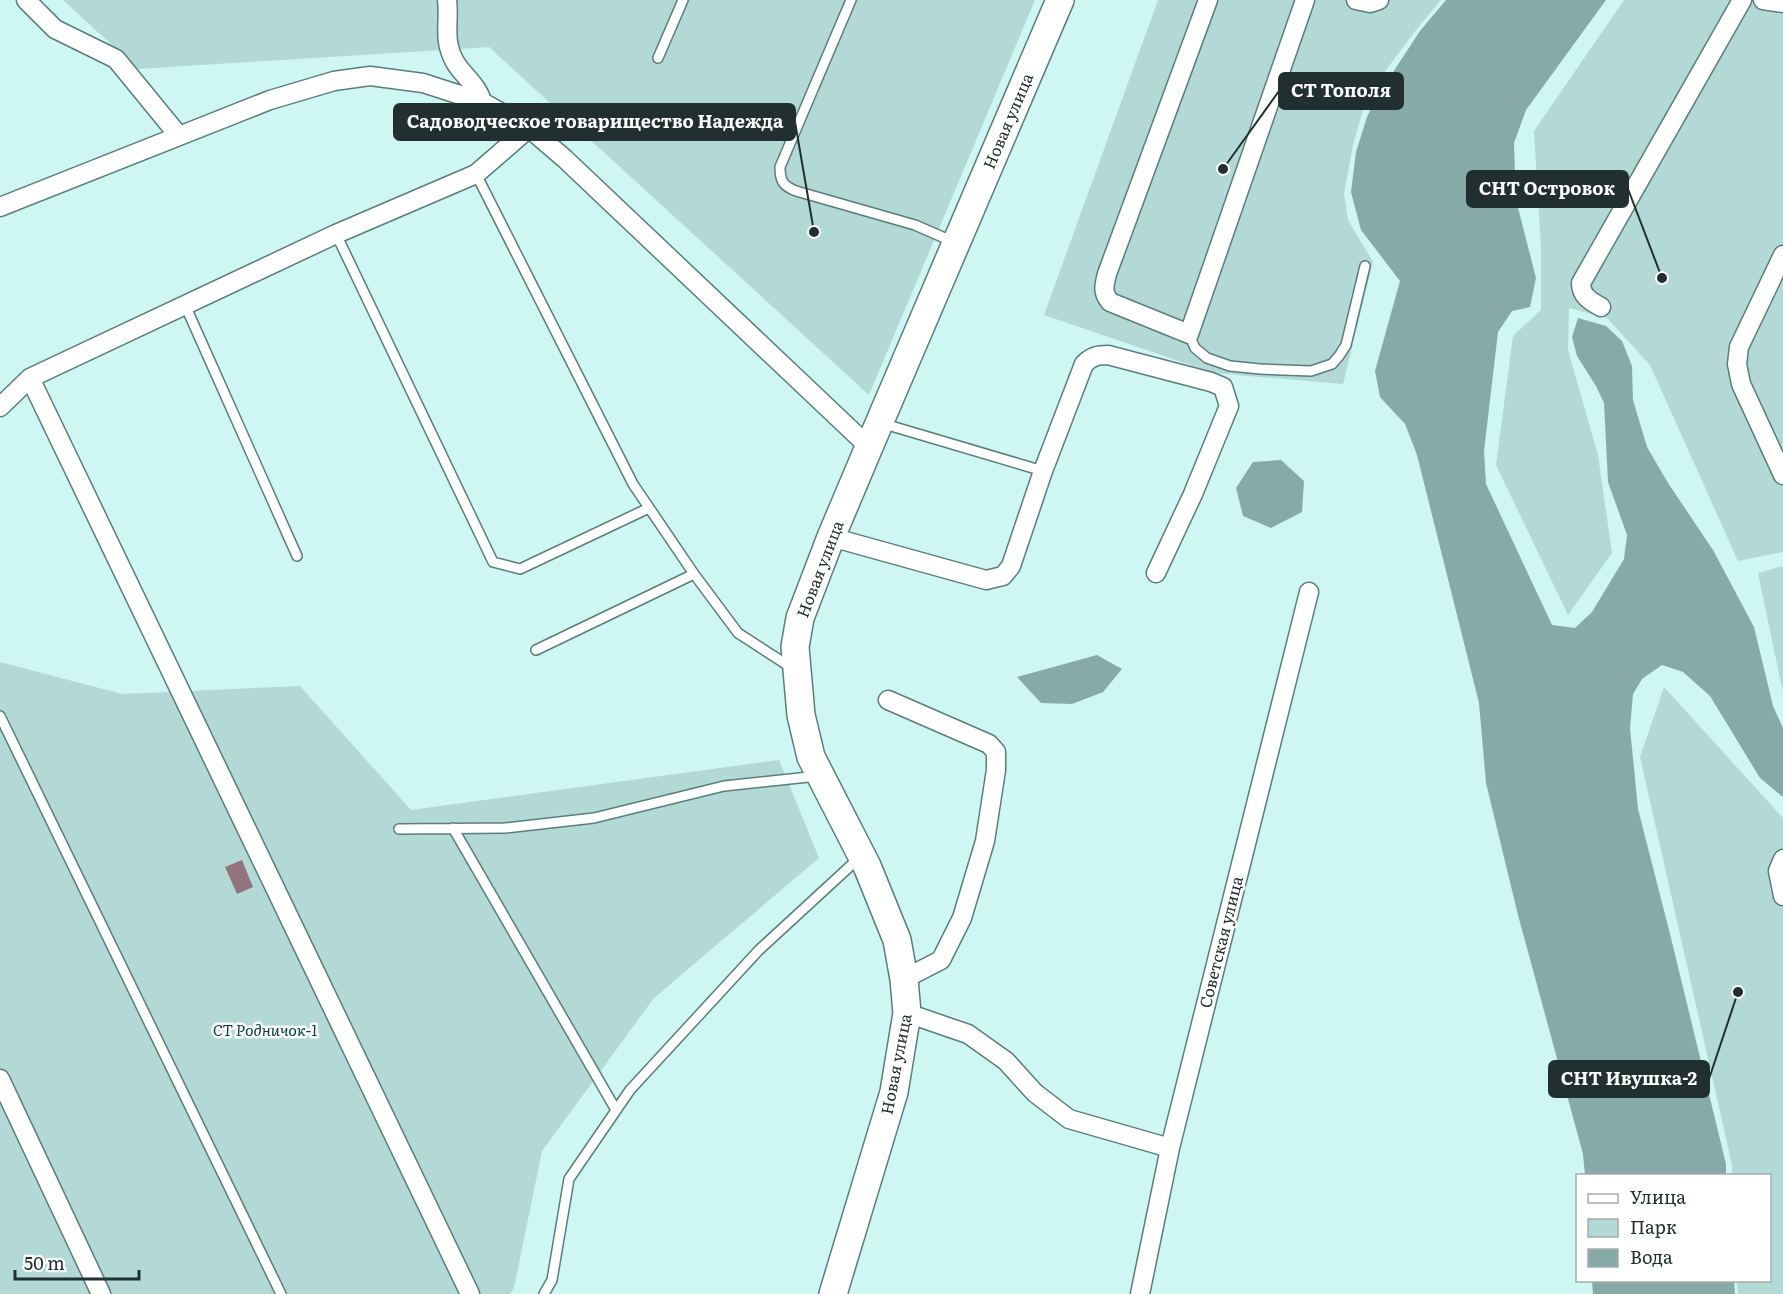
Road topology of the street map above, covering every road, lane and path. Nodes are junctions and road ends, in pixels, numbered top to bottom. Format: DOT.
graph roads {
  1 [pos="26,0"];
  2 [pos="447,0"];
  3 [pos="683,0"];
  4 [pos="852,0"];
  5 [pos="1208,0"];
  6 [pos="1305,0"];
  7 [pos="1356,0"];
  8 [pos="1379,0"];
  9 [pos="1742,0"];
  10 [pos="1763,0"];
  11 [pos="1058,1"];
  12 [pos="1783,3"];
  13 [pos="658,58"];
  14 [pos="482,102"];
  15 [pos="529,128"];
  16 [pos="179,136"];
  17 [pos="476,174"];
  18 [pos="0,207"];
  19 [pos="336,234"];
  20 [pos="956,243"];
  21 [pos="1783,255"];
  22 [pos="1365,266"];
  23 [pos="185,305"];
  24 [pos="1601,307"];
  25 [pos="1189,334"];
  26 [pos="30,378"];
  27 [pos="0,407"];
  28 [pos="879,422"];
  29 [pos="868,447"];
  30 [pos="1043,471"];
  31 [pos="1783,475"];
  32 [pos="649,508"];
  33 [pos="831,537"];
  34 [pos="297,556"];
  35 [pos="1156,573"];
  36 [pos="694,574"];
  37 [pos="1309,592"];
  38 [pos="536,650"];
  39 [pos="797,671"];
  40 [pos="888,700"];
  41 [pos="0,716"];
  42 [pos="821,776"];
  43 [pos="453,828"];
  44 [pos="399,829"];
  45 [pos="861,856"];
  46 [pos="1783,859"];
  47 [pos="1783,896"];
  48 [pos="904,979"];
  49 [pos="907,1012"];
  50 [pos="0,1079"];
  51 [pos="616,1110"];
  52 [pos="1170,1148"];
  53 [pos="101,1294"];
  54 [pos="281,1294"];
  55 [pos="470,1294"];
  56 [pos="544,1294"];
  57 [pos="833,1294"];
  58 [pos="1140,1294"];
  1 -- 16 [label="street"];
  2 -- 14 [label="street"];
  3 -- 13 [label="lane"];
  4 -- 20 [label="lane"];
  5 -- 25 [label="street"];
  6 -- 25 [label="street"];
  7 -- 8 [label="street"];
  9 -- 24 [label="street"];
  10 -- 12 [label="street"];
  11 -- 20 [label="street, Новая улица"];
  14 -- 15 [label="street"];
  14 -- 16 [label="street"];
  15 -- 17 [label="street"];
  15 -- 29 [label="street"];
  16 -- 18 [label="street"];
  17 -- 19 [label="street"];
  17 -- 32 [label="lane"];
  19 -- 23 [label="street"];
  19 -- 32 [label="lane"];
  20 -- 28 [label="street, Новая улица"];
  21 -- 31 [label="street"];
  22 -- 25 [label="lane"];
  23 -- 26 [label="street"];
  23 -- 34 [label="lane"];
  26 -- 27 [label="street"];
  26 -- 55 [label="street"];
  28 -- 29 [label="street, Новая улица"];
  28 -- 30 [label="lane"];
  29 -- 33 [label="street, Новая улица"];
  30 -- 33 [label="street"];
  30 -- 35 [label="street"];
  32 -- 36 [label="lane"];
  33 -- 39 [label="street, Новая улица"];
  36 -- 38 [label="lane"];
  36 -- 39 [label="lane"];
  37 -- 52 [label="street, Советская улица"];
  39 -- 42 [label="street, Новая улица"];
  40 -- 48 [label="street"];
  41 -- 54 [label="lane"];
  42 -- 43 [label="lane"];
  42 -- 45 [label="street, Новая улица"];
  43 -- 44 [label="lane"];
  43 -- 51 [label="lane"];
  45 -- 48 [label="street, Новая улица"];
  45 -- 51 [label="lane"];
  46 -- 47 [label="street"];
  48 -- 49 [label="street, Новая улица"];
  49 -- 52 [label="street"];
  49 -- 57 [label="street, Новая улица"];
  50 -- 53 [label="street"];
  51 -- 56 [label="lane"];
  52 -- 58 [label="street, Советская улица"];
}
